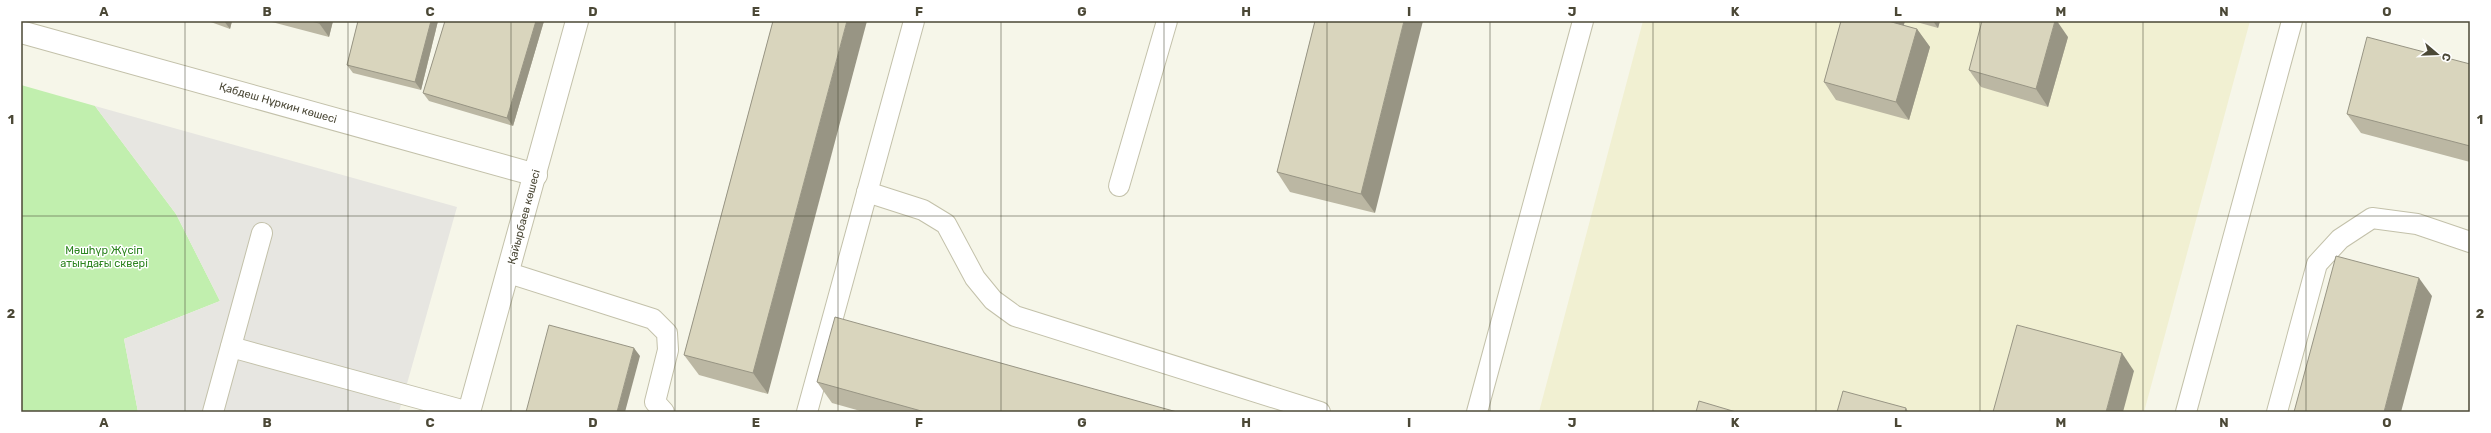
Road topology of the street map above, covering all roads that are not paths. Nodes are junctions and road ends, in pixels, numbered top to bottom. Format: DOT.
graph roads {
  1 [pos="577,21"];
  2 [pos="914,21"];
  3 [pos="1167,21"];
  4 [pos="1583,21"];
  5 [pos="2292,21"];
  6 [pos="21,32"];
  7 [pos="536,175"];
  8 [pos="1119,186"];
  9 [pos="867,192"];
  10 [pos="262,233"];
  11 [pos="2470,242"];
  12 [pos="509,273"];
  13 [pos="230,347"];
  14 [pos="657,409"];
  15 [pos="213,412"];
  16 [pos="468,412"];
  17 [pos="807,412"];
  18 [pos="1320,412"];
  19 [pos="1477,412"];
  20 [pos="2186,412"];
  21 [pos="2277,412"];
  1 -- 7 [label="street, Қайырбаев көшесі"];
  2 -- 9 [label="lane"];
  3 -- 8 [label="lane"];
  4 -- 19 [label="lane"];
  5 -- 20 [label="lane"];
  6 -- 7 [label="street, Қабдеш Нұркин көшесі"];
  7 -- 12 [label="street, Қайырбаев көшесі"];
  9 -- 17 [label="lane"];
  9 -- 18 [label="lane"];
  10 -- 13 [label="lane"];
  11 -- 21 [label="lane"];
  12 -- 14 [label="lane"];
  12 -- 16 [label="street, Қайырбаев көшесі"];
  13 -- 15 [label="lane"];
  13 -- 16 [label="lane"];
}
